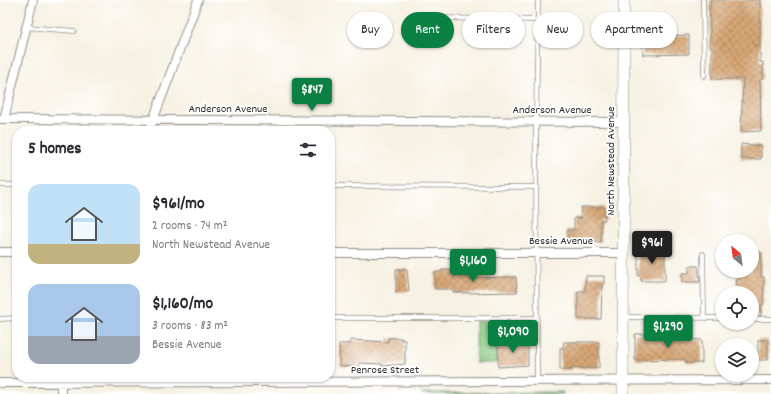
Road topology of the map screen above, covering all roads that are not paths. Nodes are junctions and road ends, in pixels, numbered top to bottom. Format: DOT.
graph roads {
  1 [pos="33,0"];
  2 [pos="198,0"];
  3 [pos="538,0"];
  4 [pos="624,0"];
  5 [pos="703,0"];
  6 [pos="538,12"];
  7 [pos="454,18"];
  8 [pos="533,20"];
  9 [pos="26,27"];
  10 [pos="74,32"];
  11 [pos="537,48"];
  12 [pos="704,76"];
  13 [pos="2,119"];
  14 [pos="153,121"];
  15 [pos="624,122"];
  16 [pos="536,123"];
  17 [pos="151,126"];
  18 [pos="0,185"];
  19 [pos="12,185"];
  20 [pos="335,186"];
  21 [pos="537,187"];
  22 [pos="0,252"];
  23 [pos="12,252"];
  24 [pos="335,253"];
  25 [pos="537,253"];
  26 [pos="624,253"];
  27 [pos="702,254"];
  28 [pos="623,317"];
  29 [pos="704,317"];
  30 [pos="0,318"];
  31 [pos="12,318"];
  32 [pos="335,318"];
  33 [pos="537,318"];
  34 [pos="715,318"];
  35 [pos="759,319"];
  36 [pos="771,319"];
  37 [pos="623,380"];
  38 [pos="771,380"];
  39 [pos="335,381"];
  40 [pos="537,381"];
  41 [pos="20,382"];
  42 [pos="61,382"];
  43 [pos="0,383"];
  44 [pos="61,394"];
  45 [pos="623,394"];
  1 -- 9 [label="street"];
  2 -- 14 [label="street"];
  3 -- 6 [label="lane"];
  4 -- 15 [label="street, North Newstead Avenue"];
  5 -- 12 [label="lane"];
  7 -- 8 [label="lane"];
  9 -- 10 [label="lane"];
  9 -- 13 [label="street"];
  11 -- 16 [label="lane"];
  13 -- 14 [label="street, Anderson Avenue"];
  14 -- 16 [label="street, Anderson Avenue"];
  14 -- 17 [label="street"];
  15 -- 16 [label="street, Anderson Avenue"];
  15 -- 26 [label="street, North Newstead Avenue"];
  16 -- 21 [label="lane"];
  18 -- 19 [label="lane"];
  20 -- 21 [label="lane"];
  21 -- 25 [label="lane"];
  22 -- 23 [label="street"];
  24 -- 25 [label="street, Bessie Avenue"];
  25 -- 26 [label="street, Bessie Avenue"];
  25 -- 33 [label="lane"];
  26 -- 28 [label="street, North Newstead Avenue"];
  27 -- 29 [label="lane"];
  28 -- 29 [label="lane"];
  28 -- 37 [label="street, North Newstead Avenue"];
  29 -- 34 [label="lane"];
  30 -- 31 [label="lane"];
  32 -- 33 [label="lane"];
  33 -- 40 [label="lane"];
  35 -- 36 [label="lane"];
  37 -- 38 [label="street, Penrose Street"];
  37 -- 40 [label="street, Penrose Street"];
  37 -- 45 [label="street, North Newstead Avenue"];
  39 -- 40 [label="street, Penrose Street"];
  41 -- 43 [label="street, Penrose Street"];
  42 -- 44 [label="street"];
}
